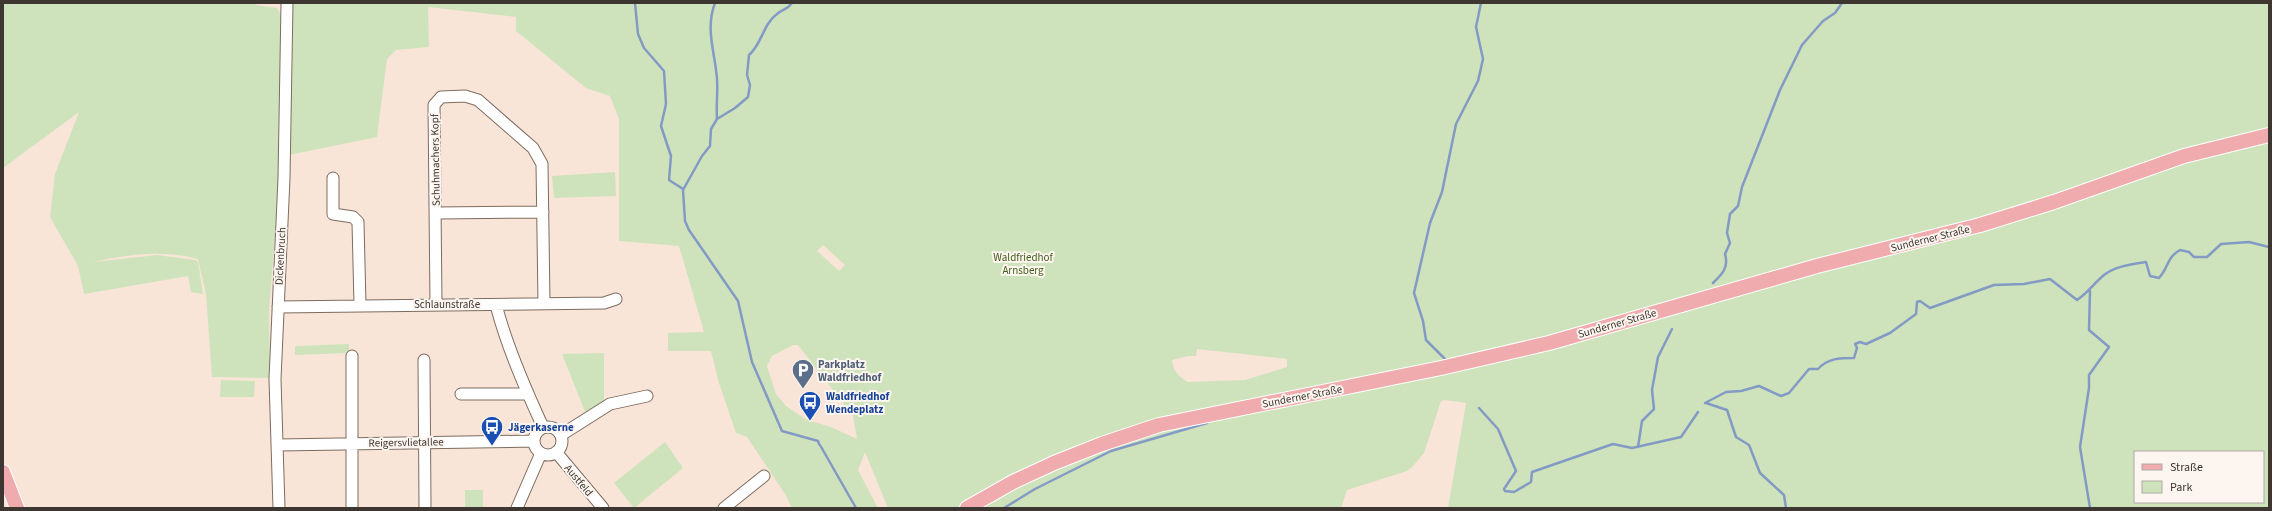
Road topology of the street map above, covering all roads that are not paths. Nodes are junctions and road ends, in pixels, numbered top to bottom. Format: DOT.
graph roads {
  1 [pos="287,3"];
  2 [pos="2269,135"];
  3 [pos="333,178"];
  4 [pos="543,212"];
  5 [pos="436,213"];
  6 [pos="616,299"];
  7 [pos="544,303"];
  8 [pos="436,304"];
  9 [pos="360,305"];
  10 [pos="496,305"];
  11 [pos="278,307"];
  12 [pos="352,356"];
  13 [pos="424,360"];
  14 [pos="461,394"];
  15 [pos="528,394"];
  16 [pos="647,396"];
  17 [pos="544,427"];
  18 [pos="561,435"];
  19 [pos="534,441"];
  20 [pos="424,442"];
  21 [pos="352,443"];
  22 [pos="278,445"];
  23 [pos="556,452"];
  24 [pos="541,453"];
  25 [pos="3,472"];
  26 [pos="764,476"];
  27 [pos="597,506"];
  28 [pos="17,508"];
  29 [pos="279,508"];
  30 [pos="352,508"];
  31 [pos="425,508"];
  32 [pos="516,508"];
  33 [pos="724,508"];
  34 [pos="967,508"];
  1 -- 11 [label="street, Dickenbruch"];
  2 -- 34 [label="main road, Sunderner Straße"];
  3 -- 9 [label="street"];
  4 -- 5 [label="street"];
  4 -- 5 [label="street, Schuhmachers Kopf"];
  4 -- 7 [label="street, Schuhmachers Kopf"];
  5 -- 8 [label="street, Schuhmachers Kopf"];
  6 -- 7 [label="street, Schlaunstraße"];
  7 -- 10 [label="street, Schlaunstraße"];
  8 -- 9 [label="street, Schlaunstraße"];
  8 -- 10 [label="street, Schlaunstraße"];
  9 -- 11 [label="street, Schlaunstraße"];
  10 -- 15 [label="street"];
  11 -- 22 [label="street, Dickenbruch"];
  12 -- 21 [label="street"];
  13 -- 20 [label="street"];
  14 -- 15 [label="street"];
  15 -- 17 [label="street"];
  16 -- 18 [label="street"];
  17 -- 18 [label="street"];
  17 -- 19 [label="street"];
  18 -- 23 [label="street"];
  19 -- 20 [label="street, Reigersvlietallee"];
  19 -- 24 [label="street"];
  20 -- 21 [label="street, Reigersvlietallee"];
  20 -- 31 [label="street"];
  21 -- 22 [label="street, Reigersvlietallee"];
  21 -- 30 [label="street"];
  22 -- 29 [label="street, Dickenbruch"];
  23 -- 24 [label="street"];
  23 -- 27 [label="street, Austfeld"];
  24 -- 32 [label="street"];
  25 -- 28 [label="main road"];
  26 -- 33 [label="street"];
}
